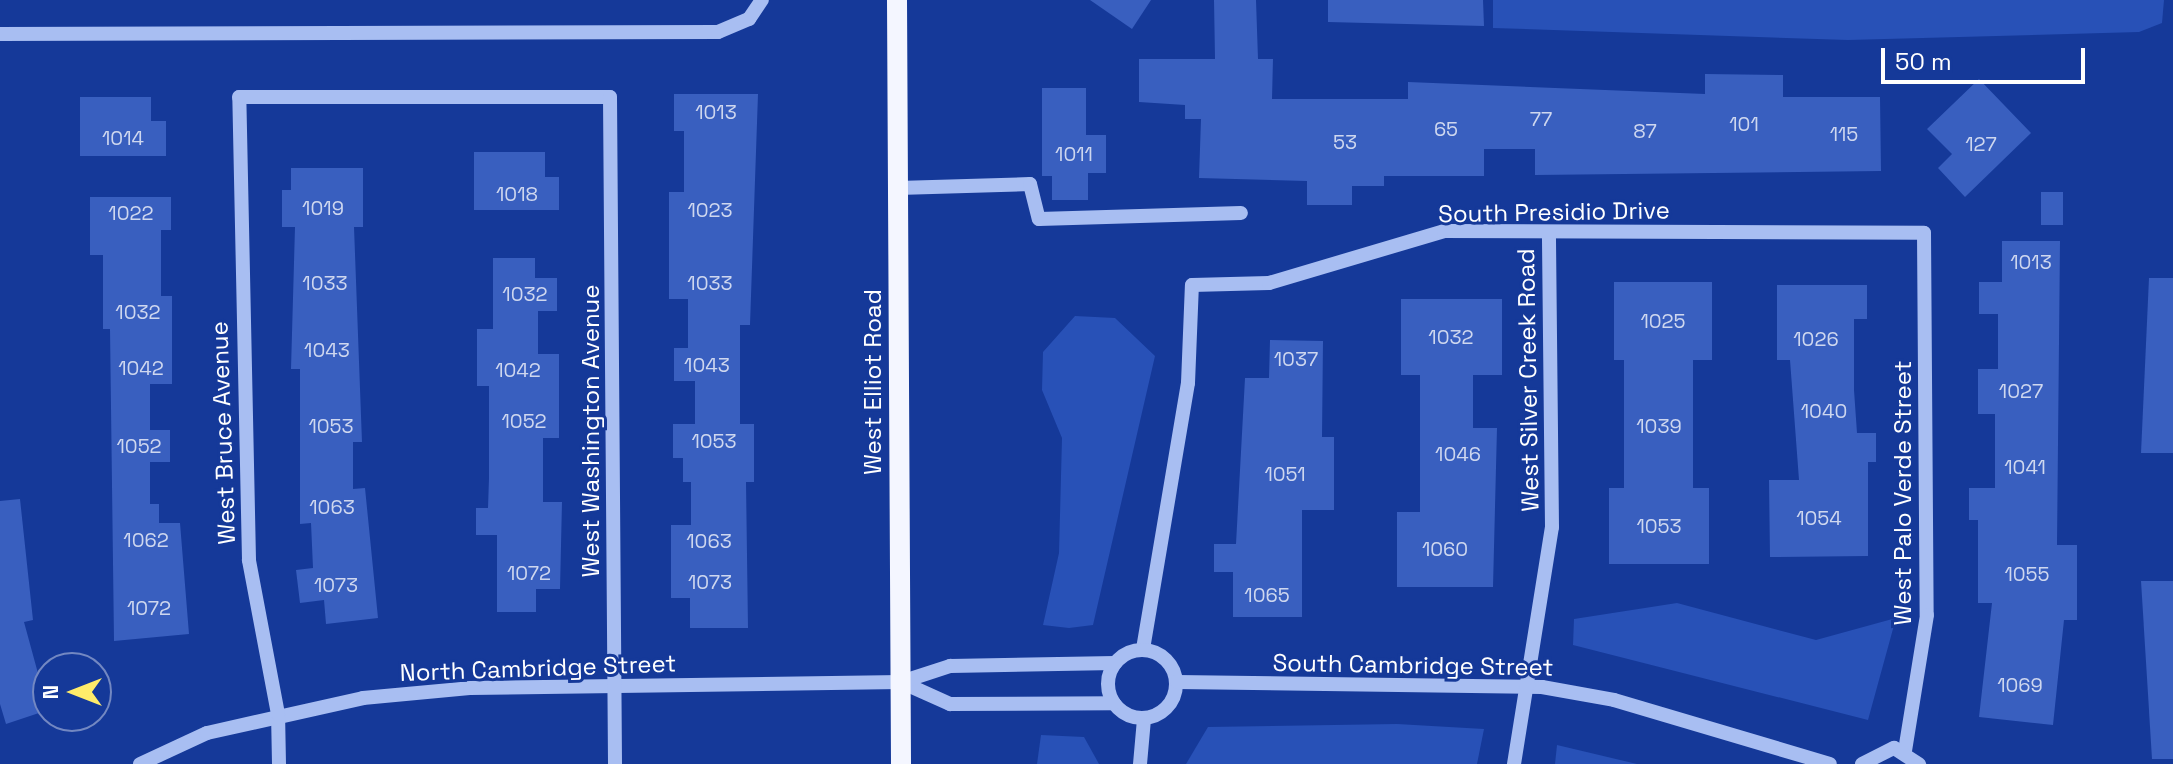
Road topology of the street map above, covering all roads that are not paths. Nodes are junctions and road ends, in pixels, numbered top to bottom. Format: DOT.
graph roads {
  1 [pos="762,0"];
  2 [pos="897,0"];
  3 [pos="0,34"];
  4 [pos="239,97"];
  5 [pos="898,188"];
  6 [pos="1241,213"];
  7 [pos="1549,232"];
  8 [pos="1924,233"];
  9 [pos="1143,649"];
  10 [pos="1115,663"];
  11 [pos="901,682"];
  12 [pos="1177,682"];
  13 [pos="615,686"];
  14 [pos="1528,687"];
  15 [pos="1114,703"];
  16 [pos="278,714"];
  17 [pos="1144,719"];
  18 [pos="1905,751"];
  19 [pos="140,764"];
  20 [pos="279,764"];
  21 [pos="615,764"];
  22 [pos="901,764"];
  23 [pos="1140,764"];
  24 [pos="1514,764"];
  25 [pos="1830,764"];
  26 [pos="1862,764"];
  27 [pos="1919,764"];
  1 -- 3 [label="street"];
  2 -- 5 [label="main road, West Elliot Road"];
  4 -- 13 [label="street, West Washington Avenue"];
  4 -- 16 [label="street, West Bruce Avenue"];
  5 -- 6 [label="street"];
  5 -- 11 [label="main road, West Elliot Road"];
  7 -- 8 [label="street, South Presidio Drive"];
  7 -- 9 [label="street, South Presidio Drive"];
  7 -- 14 [label="street, West Silver Creek Road"];
  8 -- 18 [label="street, West Palo Verde Street"];
  9 -- 10 [label="street"];
  9 -- 12 [label="street"];
  10 -- 11 [label="street"];
  10 -- 15 [label="street"];
  11 -- 13 [label="street, North Cambridge Street"];
  11 -- 15 [label="street"];
  11 -- 22 [label="main road, West Elliot Road"];
  12 -- 14 [label="street, South Cambridge Street"];
  12 -- 17 [label="street"];
  13 -- 16 [label="street, North Cambridge Street"];
  13 -- 21 [label="street, West Washington Avenue"];
  14 -- 24 [label="street, West Silver Creek Road"];
  14 -- 25 [label="street, South Cambridge Street"];
  15 -- 17 [label="street"];
  16 -- 19 [label="street, North Cambridge Street"];
  16 -- 20 [label="street, West Bruce Avenue"];
  17 -- 23 [label="street"];
  18 -- 26 [label="street"];
  18 -- 27 [label="street"];
}
